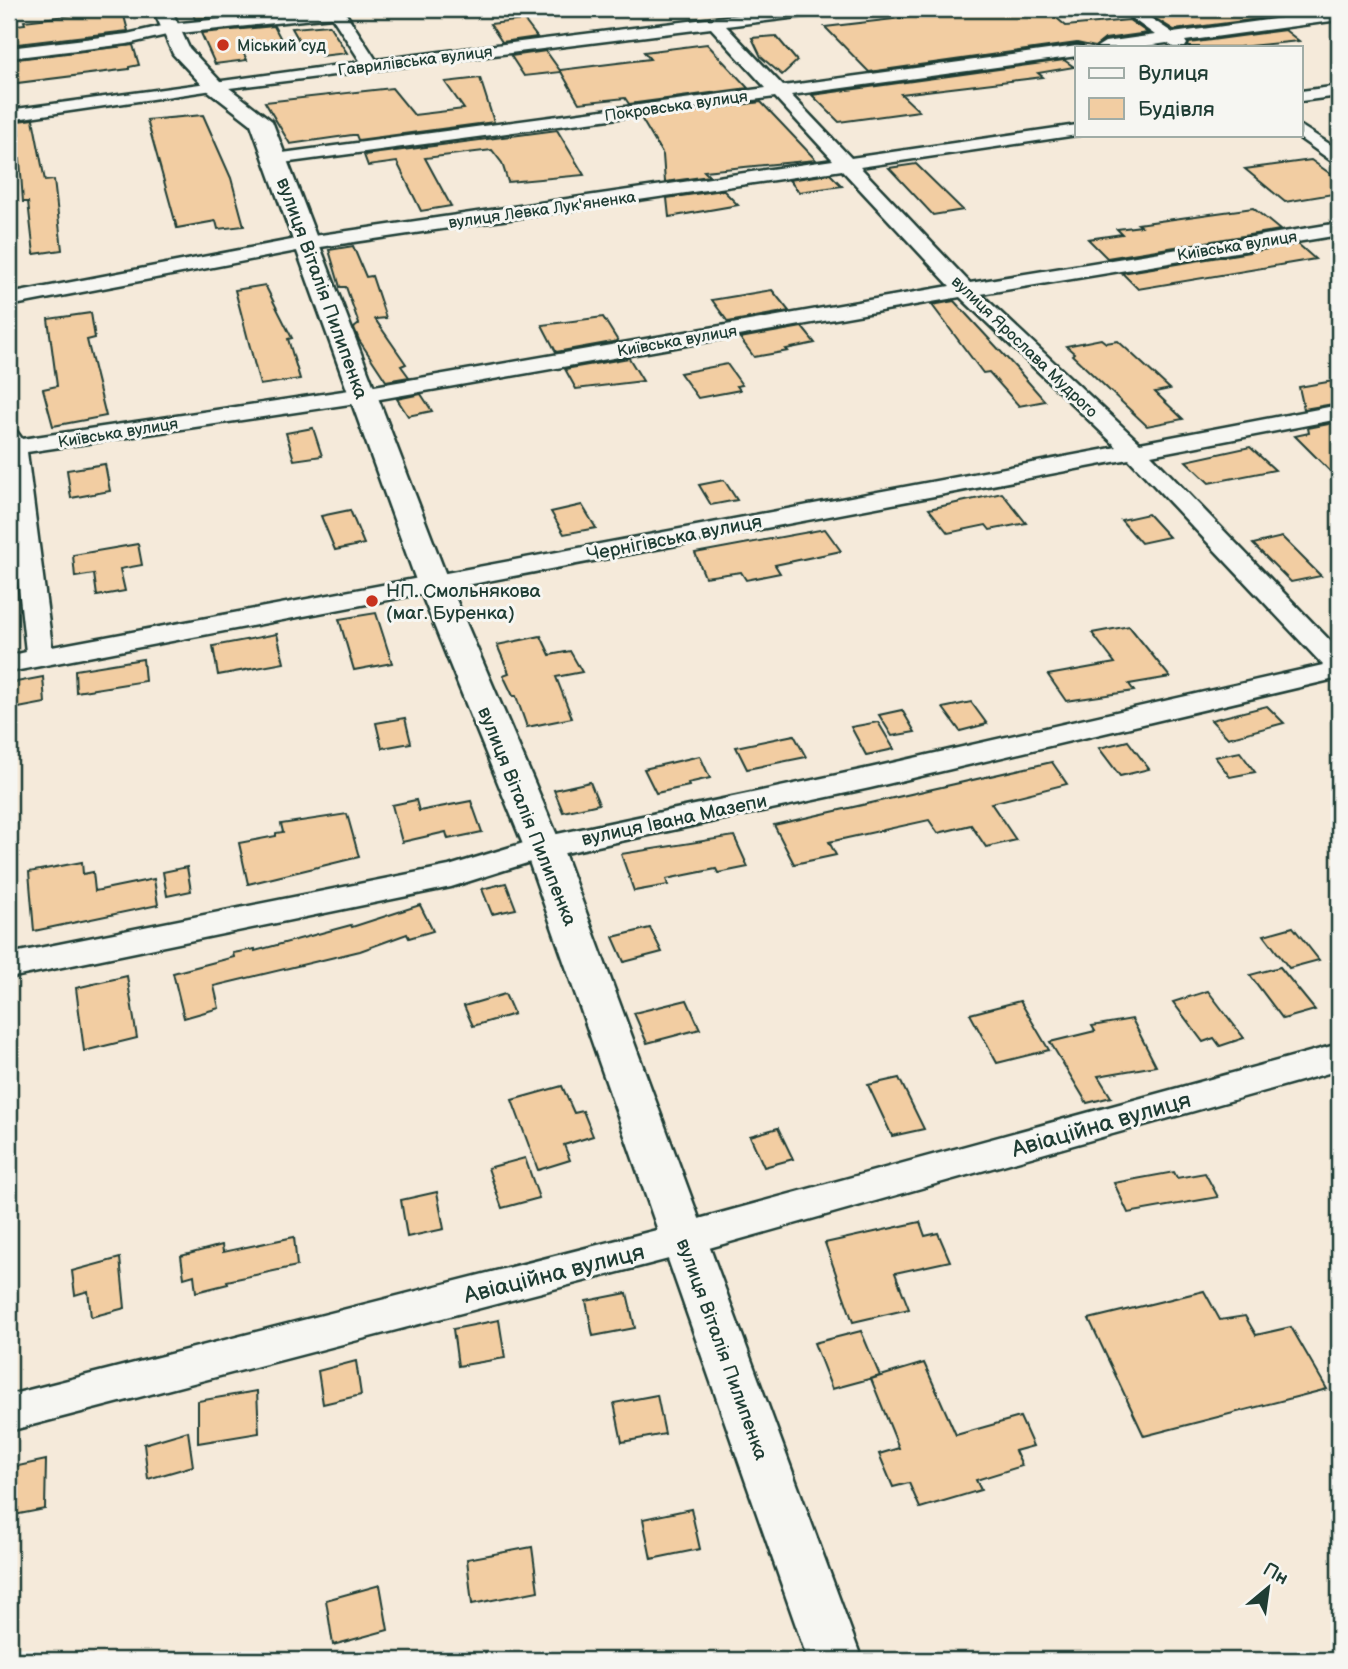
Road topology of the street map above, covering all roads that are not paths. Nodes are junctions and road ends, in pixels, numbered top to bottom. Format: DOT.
graph roads {
  1 [pos="822,9"];
  2 [pos="1127,9"];
  3 [pos="336,10"];
  4 [pos="1335,14"];
  5 [pos="167,19"];
  6 [pos="714,22"];
  7 [pos="1177,43"];
  8 [pos="1123,46"];
  9 [pos="1075,51"];
  10 [pos="9,53"];
  11 [pos="371,65"];
  12 [pos="213,85"];
  13 [pos="781,91"];
  14 [pos="1339,91"];
  15 [pos="1302,96"];
  16 [pos="9,115"];
  17 [pos="1075,130"];
  18 [pos="1302,132"];
  19 [pos="1339,158"];
  20 [pos="275,159"];
  21 [pos="850,165"];
  22 [pos="1339,229"];
  23 [pos="307,243"];
  24 [pos="965,290"];
  25 [pos="9,300"];
  26 [pos="363,395"];
  27 [pos="1339,412"];
  28 [pos="12,442"];
  29 [pos="1134,450"];
  30 [pos="433,583"];
  31 [pos="40,658"];
  32 [pos="9,664"];
  33 [pos="1339,668"];
  34 [pos="543,847"];
  35 [pos="9,966"];
  36 [pos="1339,1058"];
  37 [pos="684,1239"];
  38 [pos="9,1413"];
  39 [pos="835,1660"];
  1 -- 6 [label="street, Гаврилівська вулиця"];
  2 -- 7 [label="street"];
  3 -- 5 [label="street"];
  3 -- 11 [label="street"];
  4 -- 7 [label="street"];
  5 -- 10 [label="street"];
  5 -- 12 [label="street, вулиця Віталія Пилипенка"];
  6 -- 11 [label="street, Гаврилівська вулиця"];
  6 -- 13 [label="street, вулиця Ярослава Мудрого"];
  7 -- 8 [label="street"];
  9 -- 13 [label="street, Покровська вулиця"];
  11 -- 12 [label="street, Гаврилівська вулиця"];
  12 -- 16 [label="street, Гаврилівська вулиця"];
  12 -- 20 [label="street, вулиця Віталія Пилипенка"];
  13 -- 20 [label="street, Покровська вулиця"];
  13 -- 21 [label="street, вулиця Ярослава Мудрого"];
  14 -- 15 [label="street"];
  17 -- 21 [label="street, вулиця Левка Лук'яненка"];
  18 -- 19 [label="street"];
  20 -- 23 [label="street, вулиця Віталія Пилипенка"];
  21 -- 23 [label="street, вулиця Левка Лук'яненка"];
  21 -- 24 [label="street, вулиця Ярослава Мудрого"];
  22 -- 24 [label="street, Київська вулиця"];
  23 -- 25 [label="street, вулиця Левка Лук'яненка"];
  23 -- 26 [label="street, вулиця Віталія Пилипенка"];
  24 -- 26 [label="street, Київська вулиця"];
  24 -- 29 [label="street, вулиця Ярослава Мудрого"];
  26 -- 28 [label="street, Київська вулиця"];
  26 -- 30 [label="street, вулиця Віталія Пилипенка"];
  27 -- 29 [label="street, Чернігівська вулиця"];
  28 -- 31 [label="street"];
  29 -- 30 [label="street, Чернігівська вулиця"];
  29 -- 33 [label="street, вулиця Ярослава Мудрого"];
  30 -- 31 [label="street, Чернігівська вулиця"];
  30 -- 34 [label="street, вулиця Віталія Пилипенка"];
  31 -- 32 [label="street, Чернігівська вулиця"];
  33 -- 34 [label="street, вулиця Івана Мазепи"];
  34 -- 35 [label="street, вулиця Івана Мазепи"];
  34 -- 37 [label="street, вулиця Віталія Пилипенка"];
  36 -- 37 [label="street, Авіаційна вулиця"];
  37 -- 38 [label="street, Авіаційна вулиця"];
  37 -- 39 [label="street, вулиця Віталія Пилипенка"];
}
